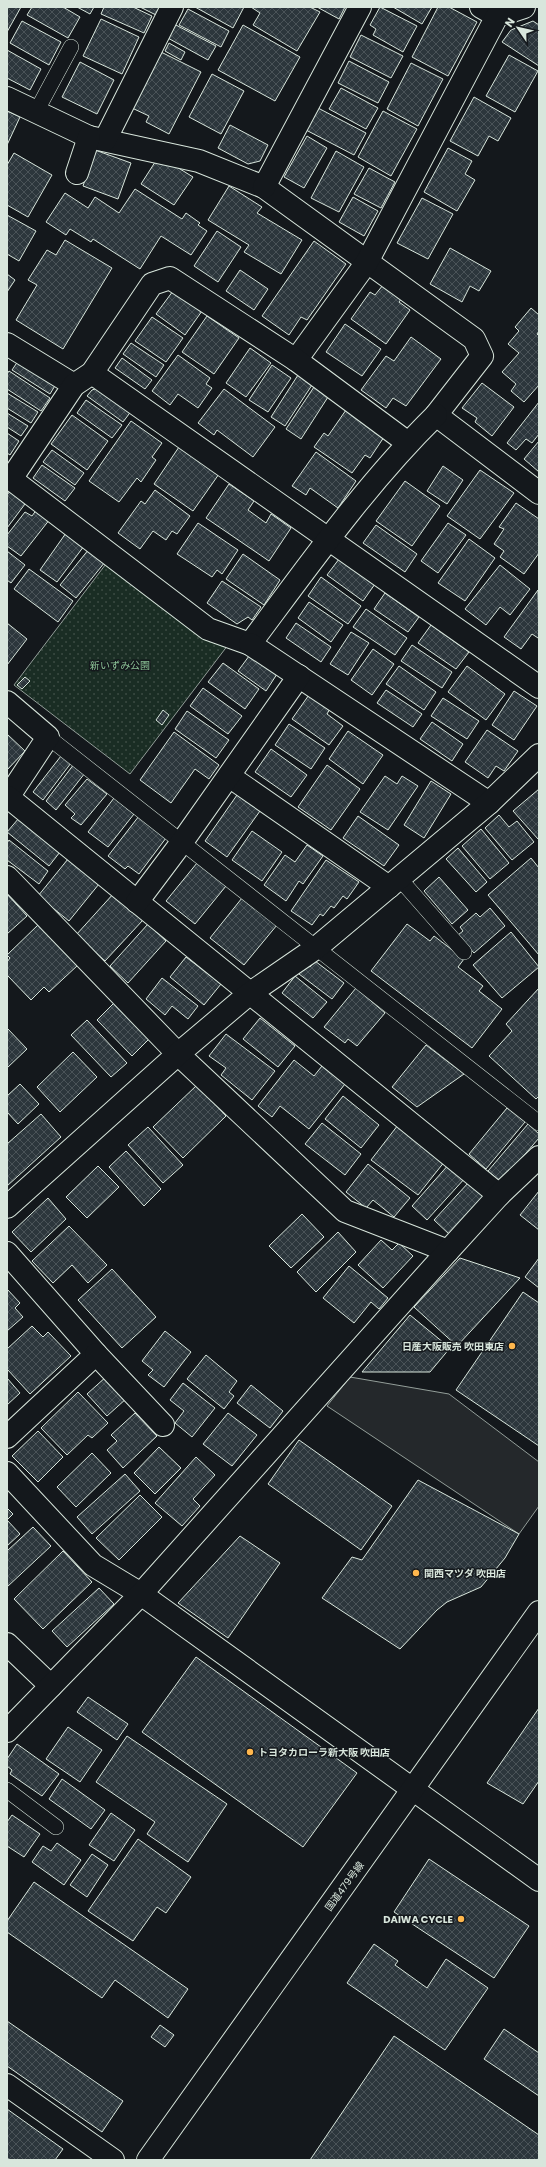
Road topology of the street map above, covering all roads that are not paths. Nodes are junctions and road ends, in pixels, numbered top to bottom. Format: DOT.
graph roads {
  1 [pos="172,7"];
  2 [pos="360,7"];
  3 [pos="524,7"];
  4 [pos="489,11"];
  5 [pos="70,47"];
  6 [pos="7,98"];
  7 [pos="36,112"];
  8 [pos="97,139"];
  9 [pos="77,172"];
  10 [pos="264,186"];
  11 [pos="367,262"];
  12 [pos="7,344"];
  13 [pos="296,360"];
  14 [pos="92,373"];
  15 [pos="74,385"];
  16 [pos="436,415"];
  17 [pos="408,443"];
  18 [pos="539,493"];
  19 [pos="329,538"];
  20 [pos="250,644"];
  21 [pos="299,676"];
  22 [pos="539,687"];
  23 [pos="7,702"];
  24 [pos="48,737"];
  25 [pos="539,754"];
  26 [pos="230,776"];
  27 [pos="8,798"];
  28 [pos="489,803"];
  29 [pos="182,842"];
  30 [pos="7,877"];
  31 [pos="394,882"];
  32 [pos="138,902"];
  33 [pos="316,948"];
  34 [pos="464,952"];
  35 [pos="249,994"];
  36 [pos="178,1054"];
  37 [pos="539,1123"];
  38 [pos="539,1157"];
  39 [pos="499,1195"];
  40 [pos="7,1207"];
  41 [pos="448,1251"];
  42 [pos="7,1253"];
  43 [pos="96,1354"];
  44 [pos="163,1425"];
  45 [pos="7,1437"];
  46 [pos="7,1474"];
  47 [pos="141,1594"];
  48 [pos="539,1612"];
  49 [pos="7,1644"];
  50 [pos="51,1686"];
  51 [pos="7,1731"];
  52 [pos="7,1790"];
  53 [pos="412,1790"];
  54 [pos="56,1827"];
  55 [pos="539,1880"];
  56 [pos="7,2084"];
  57 [pos="113,2160"];
  58 [pos="148,2160"];
  1 -- 8 [label="main road"];
  2 -- 10 [label="main road"];
  3 -- 4 [label="main road"];
  4 -- 11 [label="main road"];
  5 -- 7 [label="lane"];
  6 -- 7 [label="main road"];
  7 -- 8 [label="main road"];
  8 -- 9 [label="main road"];
  8 -- 10 [label="main road"];
  10 -- 11 [label="main road"];
  11 -- 13 [label="main road"];
  11 -- 16 [label="main road"];
  12 -- 15 [label="main road"];
  13 -- 14 [label="main road"];
  13 -- 17 [label="main road"];
  14 -- 15 [label="main road"];
  14 -- 19 [label="main road"];
  15 -- 20 [label="main road"];
  16 -- 17 [label="main road"];
  16 -- 18 [label="main road"];
  17 -- 19 [label="main road"];
  19 -- 20 [label="main road"];
  19 -- 22 [label="main road"];
  20 -- 21 [label="main road"];
  21 -- 26 [label="main road"];
  21 -- 28 [label="main road"];
  23 -- 24 [label="main road"];
  24 -- 27 [label="main road"];
  24 -- 29 [label="lane"];
  25 -- 28 [label="main road"];
  26 -- 29 [label="main road"];
  26 -- 31 [label="main road"];
  27 -- 32 [label="main road"];
  28 -- 31 [label="main road"];
  29 -- 32 [label="main road"];
  29 -- 33 [label="lane"];
  30 -- 36 [label="main road"];
  31 -- 33 [label="main road"];
  31 -- 34 [label="lane"];
  32 -- 35 [label="main road"];
  33 -- 35 [label="main road"];
  33 -- 37 [label="lane"];
  35 -- 36 [label="main road"];
  35 -- 39 [label="main road"];
  36 -- 40 [label="main road"];
  36 -- 41 [label="main road"];
  38 -- 39 [label="main road"];
  39 -- 41 [label="main road"];
  41 -- 47 [label="main road"];
  42 -- 43 [label="main road"];
  43 -- 44 [label="main road"];
  43 -- 45 [label="main road"];
  46 -- 47 [label="main road"];
  47 -- 50 [label="main road"];
  47 -- 53 [label="main road"];
  48 -- 53 [label="main road, 国道479号線"];
  49 -- 50 [label="main road"];
  50 -- 51 [label="main road"];
  52 -- 54 [label="lane"];
  53 -- 55 [label="main road"];
  53 -- 58 [label="main road, 国道479号線"];
  56 -- 57 [label="main road"];
}
